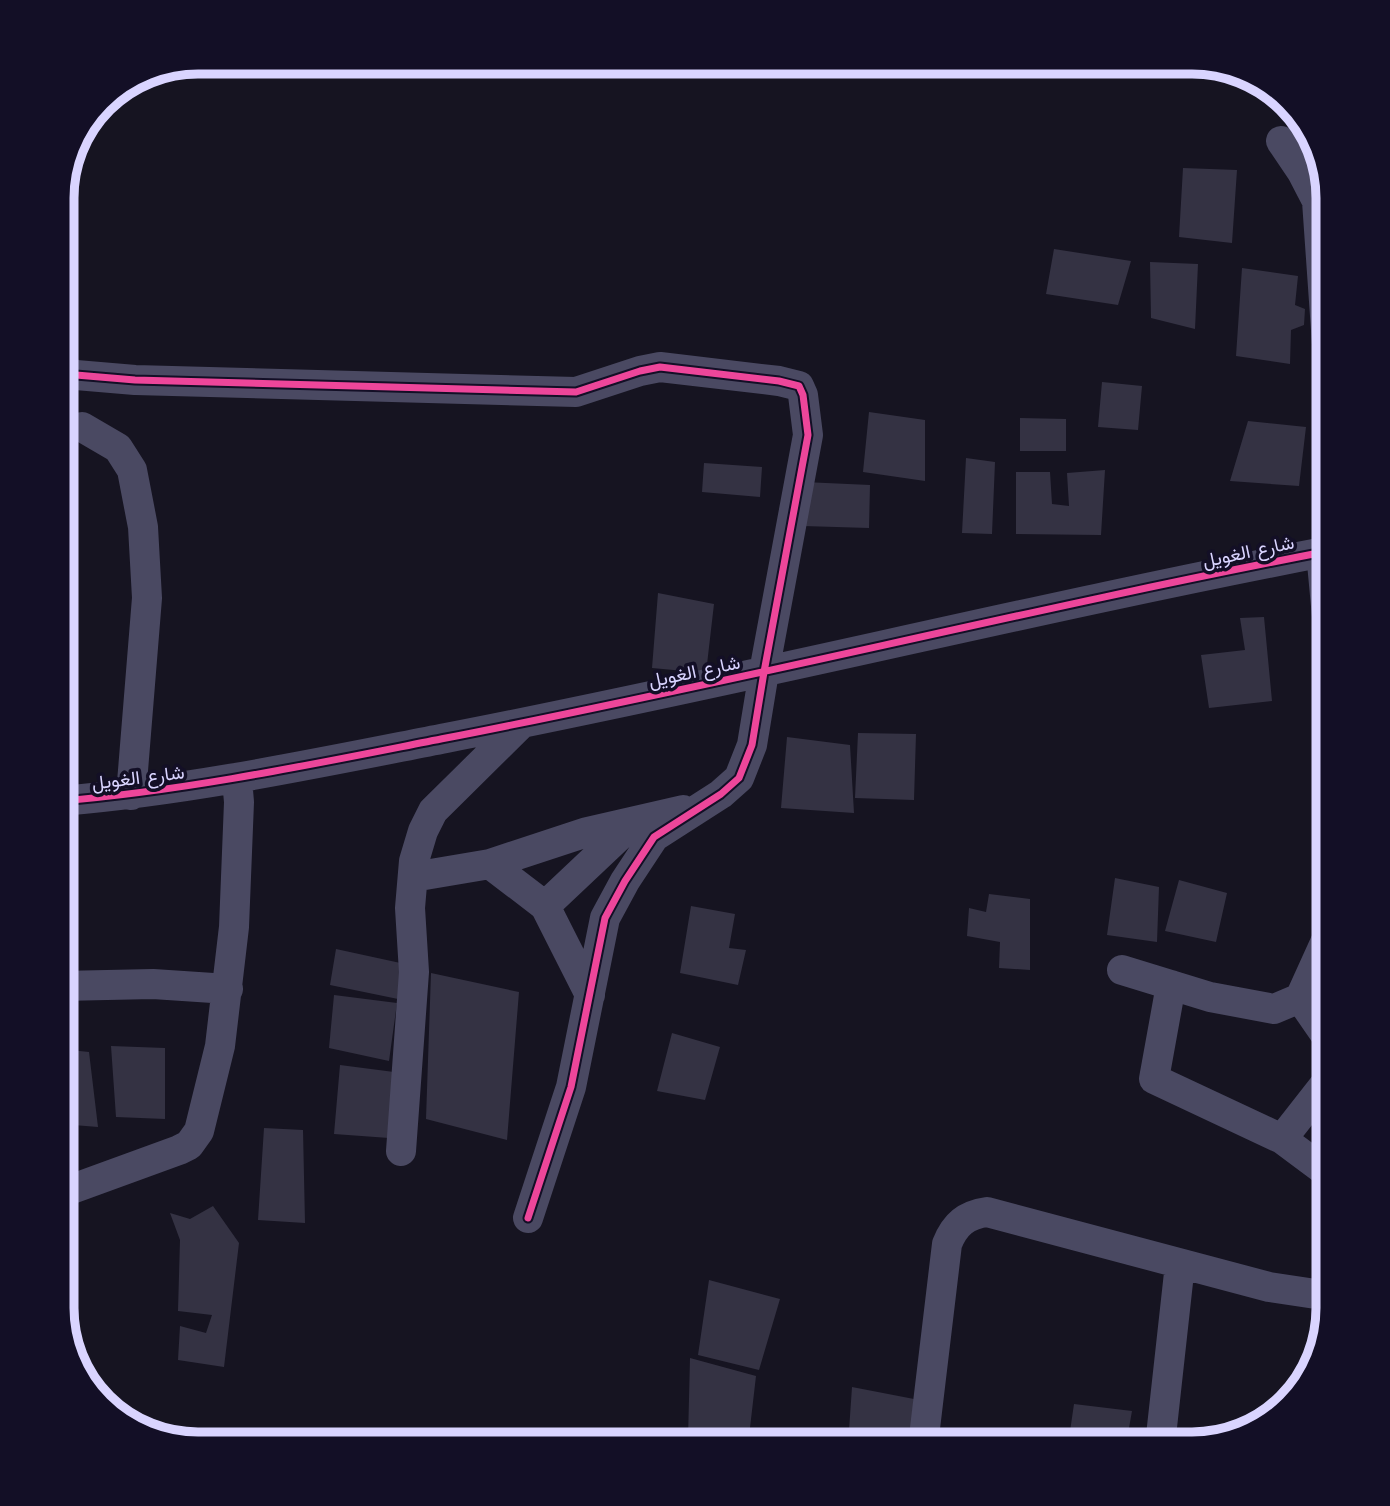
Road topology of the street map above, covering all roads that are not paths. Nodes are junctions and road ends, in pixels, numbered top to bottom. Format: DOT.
graph roads {
  1 [pos="1280,141"];
  2 [pos="1316,199"];
  3 [pos="74,374"];
  4 [pos="82,427"];
  5 [pos="1316,553"];
  6 [pos="764,672"];
  7 [pos="522,723"];
  8 [pos="237,779"];
  9 [pos="131,796"];
  10 [pos="74,801"];
  11 [pos="704,805"];
  12 [pos="636,821"];
  13 [pos="489,864"];
  14 [pos="413,877"];
  15 [pos="545,906"];
  16 [pos="1316,963"];
  17 [pos="1122,970"];
  18 [pos="1171,985"];
  19 [pos="74,986"];
  20 [pos="228,989"];
  21 [pos="590,995"];
  22 [pos="1300,998"];
  23 [pos="1316,1021"];
  24 [pos="1316,1096"];
  25 [pos="1282,1139"];
  26 [pos="401,1151"];
  27 [pos="1316,1164"];
  28 [pos="74,1188"];
  29 [pos="528,1218"];
  30 [pos="1180,1264"];
  31 [pos="1316,1294"];
  32 [pos="925,1432"];
  33 [pos="1161,1432"];
  1 -- 2 [label="street"];
  3 -- 6 [label="street"];
  4 -- 9 [label="street"];
  5 -- 6 [label="street, شارع الغويل"];
  6 -- 7 [label="street, شارع الغويل"];
  6 -- 11 [label="street"];
  7 -- 8 [label="street, شارع الغويل"];
  7 -- 14 [label="street"];
  8 -- 9 [label="street, شارع الغويل"];
  8 -- 20 [label="street"];
  9 -- 10 [label="street, شارع الغويل"];
  11 -- 12 [label="street"];
  11 -- 21 [label="street"];
  12 -- 13 [label="street"];
  12 -- 15 [label="street"];
  13 -- 14 [label="street"];
  13 -- 15 [label="street"];
  14 -- 26 [label="street"];
  15 -- 21 [label="street"];
  16 -- 22 [label="street"];
  17 -- 18 [label="street"];
  18 -- 22 [label="street"];
  18 -- 25 [label="street"];
  19 -- 20 [label="street"];
  20 -- 28 [label="street"];
  21 -- 29 [label="street"];
  22 -- 23 [label="street"];
  24 -- 25 [label="street"];
  25 -- 27 [label="street"];
  30 -- 31 [label="street"];
  30 -- 32 [label="street"];
  30 -- 33 [label="street"];
}
